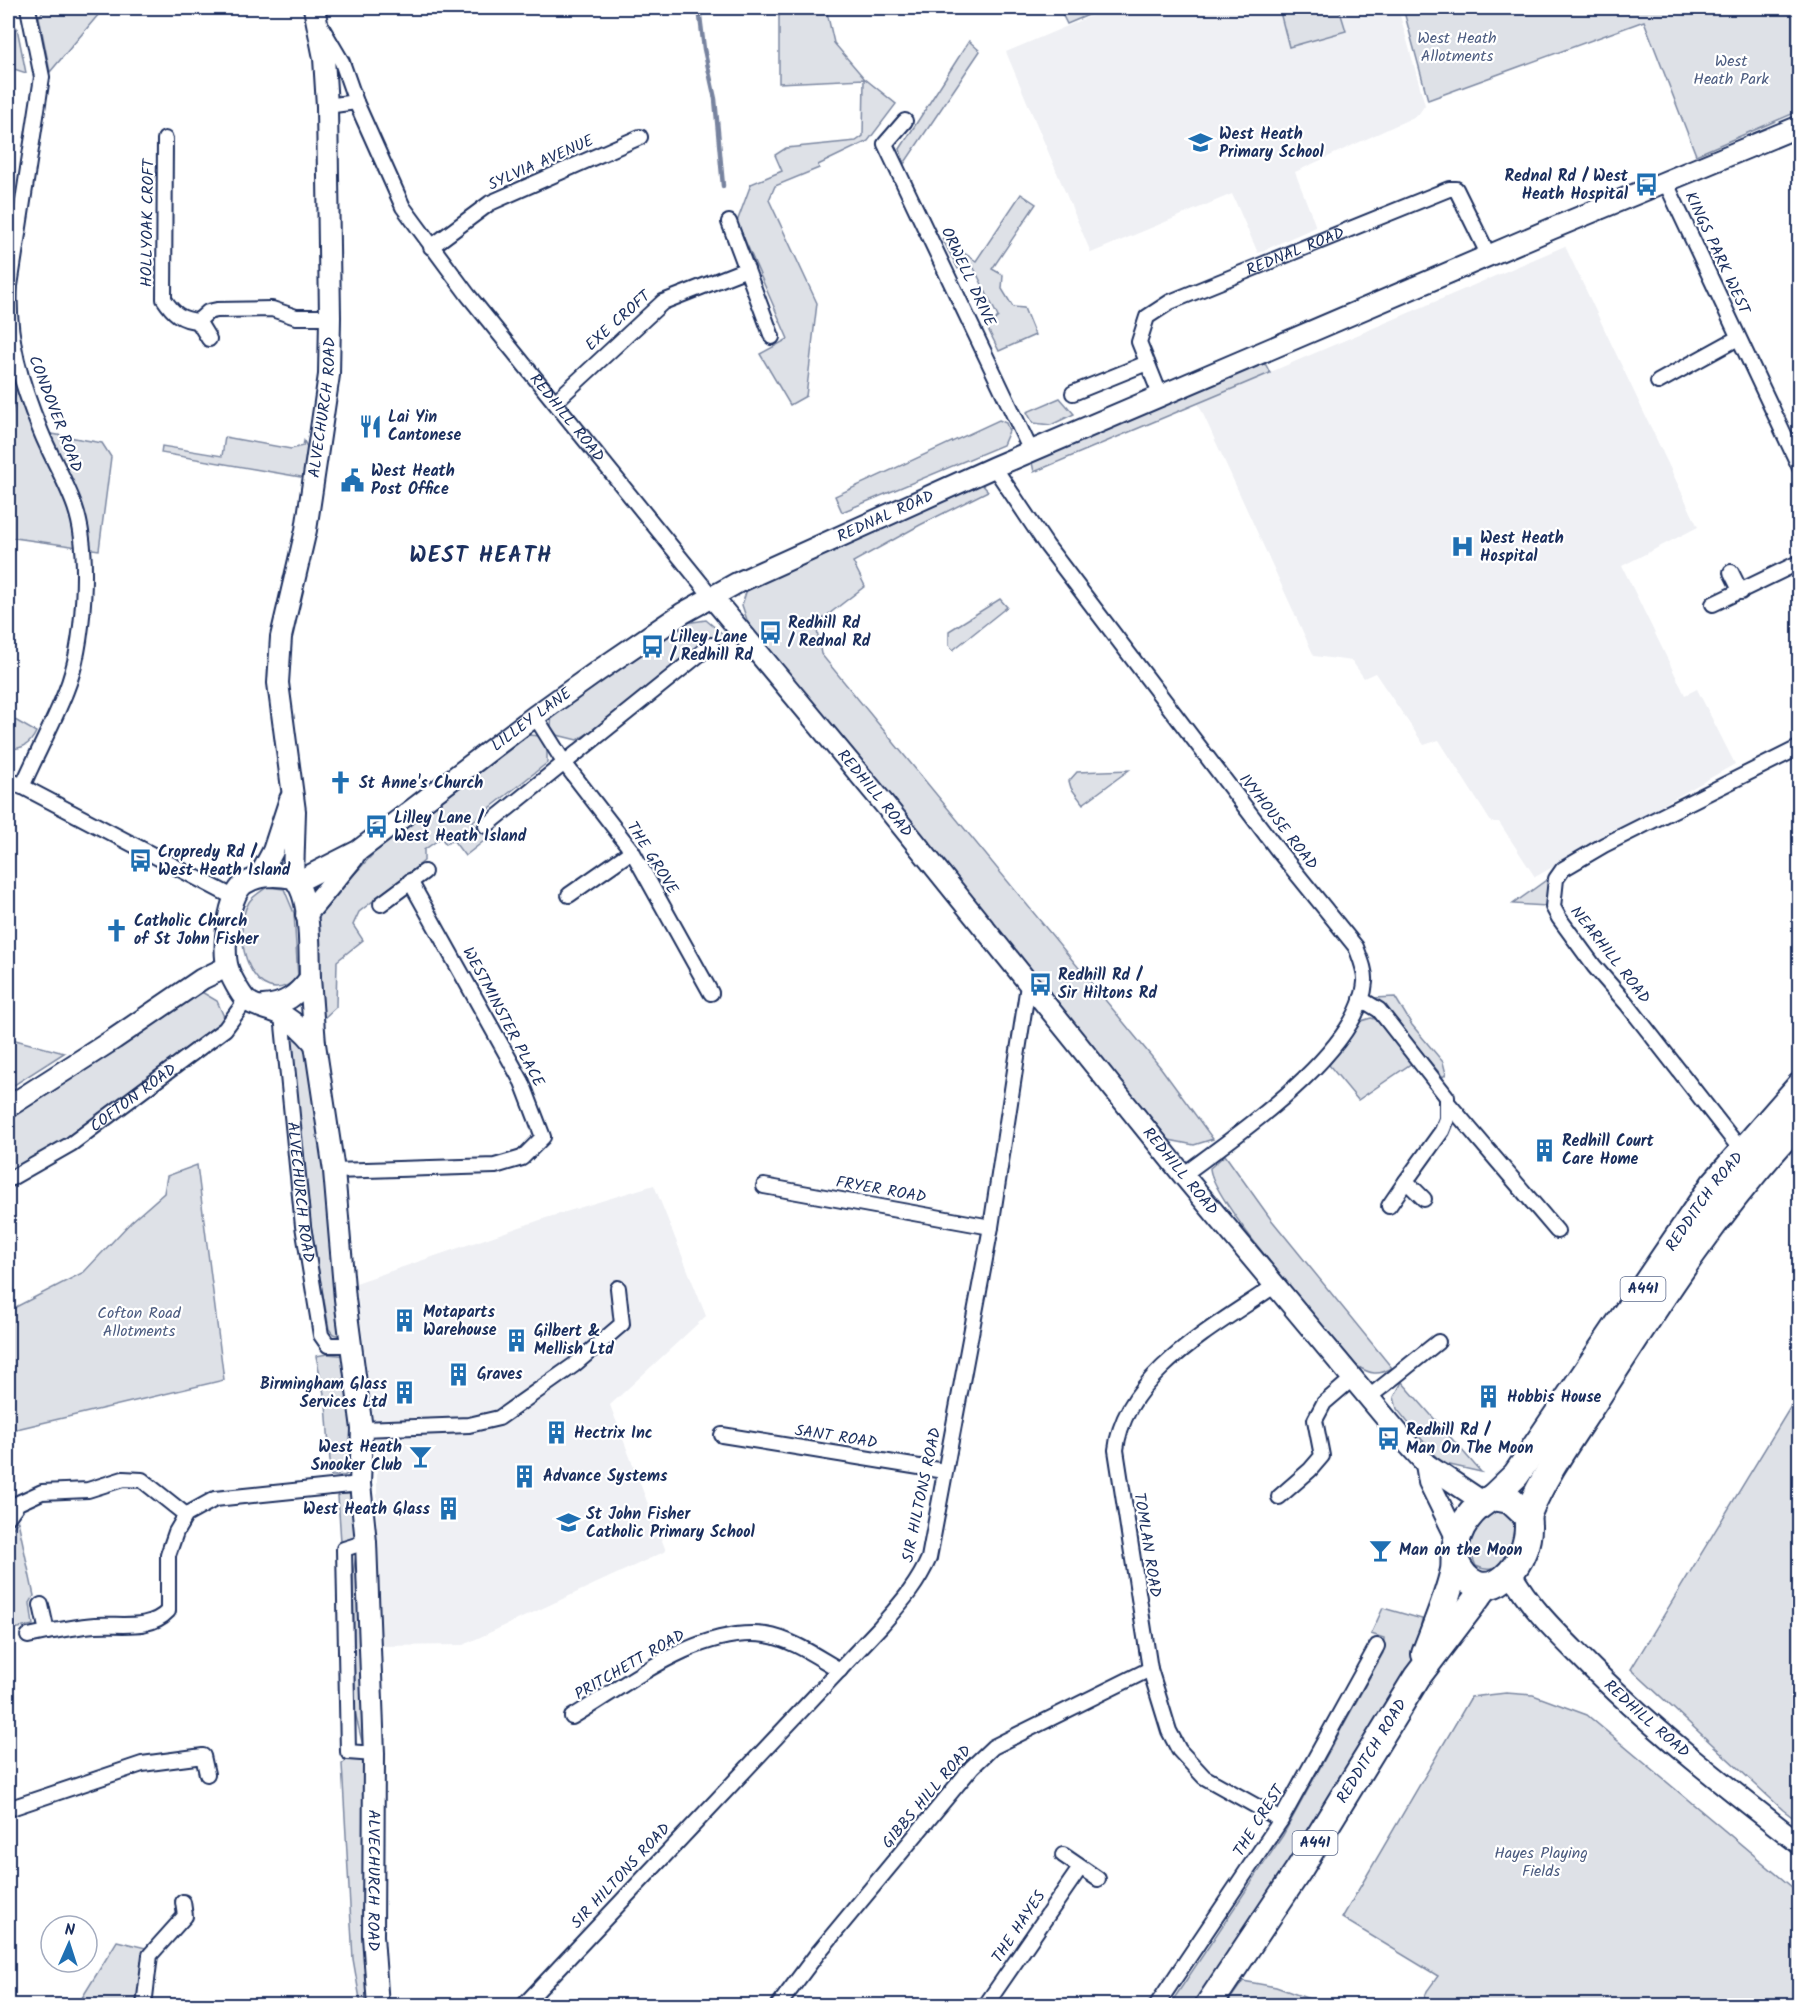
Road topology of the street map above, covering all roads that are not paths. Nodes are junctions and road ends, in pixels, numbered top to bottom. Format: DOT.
graph roads {
  1 [pos="28,8"];
  2 [pos="315,13"];
  3 [pos="356,102"];
  4 [pos="327,106"];
  5 [pos="904,121"];
  6 [pos="1800,126"];
  7 [pos="640,137"];
  8 [pos="165,139"];
  9 [pos="1666,183"];
  10 [pos="729,222"];
  11 [pos="431,247"];
  12 [pos="1489,256"];
  13 [pos="747,269"];
  14 [pos="330,317"];
  15 [pos="198,321"];
  16 [pos="772,337"];
  17 [pos="1738,338"];
  18 [pos="209,339"];
  19 [pos="10,340"];
  20 [pos="1147,363"];
  21 [pos="1658,382"];
  22 [pos="1073,393"];
  23 [pos="1161,397"];
  24 [pos="556,401"];
  25 [pos="1031,451"];
  26 [pos="994,466"];
  27 [pos="1800,468"];
  28 [pos="1800,562"];
  29 [pos="1731,572"];
  30 [pos="1741,592"];
  31 [pos="712,597"];
  32 [pos="1713,604"];
  33 [pos="711,645"];
  34 [pos="536,716"];
  35 [pos="1800,747"];
  36 [pos="565,764"];
  37 [pos="8,779"];
  38 [pos="22,787"];
  39 [pos="292,793"];
  40 [pos="486,826"];
  41 [pos="296,833"];
  42 [pos="358,851"];
  43 [pos="632,851"];
  44 [pos="316,872"];
  45 [pos="424,872"];
  46 [pos="259,877"];
  47 [pos="295,880"];
  48 [pos="410,881"];
  49 [pos="569,895"];
  50 [pos="233,897"];
  51 [pos="381,904"];
  52 [pos="306,915"];
  53 [pos="227,967"];
  54 [pos="310,978"];
  55 [pos="1028,986"];
  56 [pos="711,993"];
  57 [pos="1361,999"];
  58 [pos="254,1003"];
  59 [pos="282,1015"];
  60 [pos="315,1044"];
  61 [pos="1800,1086"];
  62 [pos="1448,1103"];
  63 [pos="8,1107"];
  64 [pos="1800,1120"];
  65 [pos="1742,1150"];
  66 [pos="334,1171"];
  67 [pos="1183,1175"];
  68 [pos="8,1180"];
  69 [pos="1406,1181"];
  70 [pos="764,1186"];
  71 [pos="1424,1199"];
  72 [pos="1389,1206"];
  73 [pos="991,1227"];
  74 [pos="1557,1231"];
  75 [pos="1274,1286"];
  76 [pos="618,1288"];
  77 [pos="1438,1342"];
  78 [pos="351,1346"];
  79 [pos="1352,1379"];
  80 [pos="1368,1398"];
  81 [pos="363,1429"];
  82 [pos="722,1435"];
  83 [pos="1426,1464"];
  84 [pos="944,1471"];
  85 [pos="360,1484"];
  86 [pos="1279,1497"];
  87 [pos="1488,1499"];
  88 [pos="186,1515"];
  89 [pos="1527,1516"];
  90 [pos="8,1517"];
  91 [pos="366,1542"];
  92 [pos="1456,1550"];
  93 [pos="1511,1573"];
  94 [pos="1486,1586"];
  95 [pos="41,1605"];
  96 [pos="47,1632"];
  97 [pos="28,1636"];
  98 [pos="1377,1646"];
  99 [pos="1150,1669"];
  100 [pos="840,1670"];
  101 [pos="1417,1677"];
  102 [pos="572,1717"];
  103 [pos="375,1754"];
  104 [pos="207,1774"];
  105 [pos="8,1809"];
  106 [pos="1281,1820"];
  107 [pos="1800,1844"];
  108 [pos="1063,1855"];
  109 [pos="1080,1868"];
  110 [pos="1098,1879"];
  111 [pos="200,1920"];
  112 [pos="144,2006"];
  113 [pos="378,2006"];
  114 [pos="523,2006"];
  115 [pos="778,2006"];
  116 [pos="985,2006"];
  117 [pos="1156,2006"];
  118 [pos="1208,2006"];
  1 -- 19 [label="street, CONDOVER ROAD"];
  2 -- 3 [label="street, REDHILL ROAD"];
  2 -- 4 [label="street, ALVECHURCH ROAD"];
  3 -- 4 [label="street"];
  3 -- 11 [label="street, REDHILL ROAD"];
  4 -- 14 [label="street, ALVECHURCH ROAD"];
  5 -- 25 [label="street, ORWELL DRIVE"];
  6 -- 9 [label="street, REDNAL ROAD"];
  7 -- 11 [label="street, SYLVIA AVENUE"];
  8 -- 15 [label="street, HOLLYOAK CROFT"];
  9 -- 12 [label="street, REDNAL ROAD"];
  9 -- 17 [label="street, KINGS PARK WEST"];
  10 -- 13 [label="street"];
  11 -- 24 [label="street, REDHILL ROAD"];
  12 -- 20 [label="street, REDNAL ROAD"];
  12 -- 23 [label="street, REDNAL ROAD"];
  13 -- 16 [label="street"];
  13 -- 24 [label="street, EXE CROFT"];
  14 -- 15 [label="street"];
  14 -- 39 [label="street, ALVECHURCH ROAD"];
  15 -- 18 [label="street"];
  17 -- 21 [label="street, KINGS PARK WEST"];
  17 -- 27 [label="street, KINGS PARK WEST"];
  19 -- 38 [label="street, CONDOVER ROAD"];
  20 -- 22 [label="street"];
  20 -- 23 [label="street, REDNAL ROAD"];
  23 -- 25 [label="street, REDNAL ROAD"];
  24 -- 31 [label="street, REDHILL ROAD"];
  25 -- 26 [label="street, REDNAL ROAD"];
  26 -- 31 [label="street, REDNAL ROAD"];
  26 -- 57 [label="street, IVYHOUSE ROAD"];
  28 -- 30 [label="street"];
  29 -- 30 [label="street"];
  30 -- 32 [label="street"];
  31 -- 34 [label="street, LILLEY LANE"];
  31 -- 55 [label="street, REDHILL ROAD"];
  33 -- 36 [label="street"];
  34 -- 36 [label="street, THE GROVE"];
  34 -- 42 [label="street, LILLEY LANE"];
  35 -- 65 [label="street, NEARHILL ROAD"];
  36 -- 40 [label="street"];
  36 -- 43 [label="street, THE GROVE"];
  37 -- 38 [label="street"];
  38 -- 50 [label="street"];
  39 -- 41 [label="street, ALVECHURCH ROAD"];
  39 -- 46 [label="street, ALVECHURCH ROAD"];
  41 -- 44 [label="street, ALVECHURCH ROAD"];
  41 -- 47 [label="street, ALVECHURCH ROAD"];
  42 -- 44 [label="street, LILLEY LANE"];
  42 -- 52 [label="street, LILLEY LANE"];
  43 -- 49 [label="street"];
  43 -- 56 [label="street, THE GROVE"];
  44 -- 47 [label="street, LILLEY LANE"];
  45 -- 48 [label="street"];
  46 -- 47 [label="street"];
  46 -- 50 [label="street"];
  47 -- 52 [label="street"];
  48 -- 51 [label="street"];
  48 -- 66 [label="street, WESTMINSTER PLACE"];
  50 -- 53 [label="street"];
  52 -- 54 [label="street"];
  53 -- 58 [label="street"];
  53 -- 63 [label="street"];
  54 -- 58 [label="street"];
  54 -- 60 [label="street, ALVECHURCH ROAD"];
  55 -- 67 [label="street, REDHILL ROAD"];
  55 -- 73 [label="street, SIR HILTONS ROAD"];
  57 -- 62 [label="street"];
  57 -- 67 [label="street, IVYHOUSE ROAD"];
  58 -- 59 [label="street"];
  58 -- 68 [label="street, COFTON ROAD"];
  59 -- 60 [label="street"];
  59 -- 78 [label="street, ALVECHURCH ROAD"];
  60 -- 66 [label="street, ALVECHURCH ROAD"];
  61 -- 65 [label="highway, REDDITCH ROAD / A441"];
  62 -- 69 [label="street"];
  62 -- 74 [label="street"];
  64 -- 89 [label="highway, REDDITCH ROAD"];
  65 -- 87 [label="highway, REDDITCH ROAD / A441"];
  66 -- 78 [label="street, ALVECHURCH ROAD"];
  67 -- 75 [label="street, REDHILL ROAD"];
  69 -- 71 [label="street"];
  69 -- 72 [label="street"];
  70 -- 73 [label="street, FRYER ROAD"];
  73 -- 84 [label="street, SIR HILTONS ROAD"];
  75 -- 79 [label="street, REDHILL ROAD"];
  75 -- 99 [label="street, TOMLAN ROAD"];
  76 -- 81 [label="street"];
  77 -- 80 [label="street"];
  78 -- 81 [label="street, ALVECHURCH ROAD"];
  79 -- 80 [label="street, REDHILL ROAD"];
  79 -- 86 [label="street"];
  80 -- 83 [label="street, REDHILL ROAD"];
  81 -- 85 [label="street, ALVECHURCH ROAD"];
  82 -- 84 [label="street, SANT ROAD"];
  83 -- 87 [label="street, REDHILL ROAD"];
  83 -- 92 [label="street, REDHILL ROAD"];
  84 -- 100 [label="street, SIR HILTONS ROAD"];
  85 -- 88 [label="street"];
  85 -- 91 [label="street, ALVECHURCH ROAD"];
  87 -- 89 [label="highway"];
  87 -- 92 [label="highway, A441"];
  88 -- 90 [label="street"];
  88 -- 96 [label="street"];
  89 -- 93 [label="highway"];
  91 -- 103 [label="street, ALVECHURCH ROAD"];
  91 -- 103 [label="street"];
  92 -- 94 [label="highway"];
  92 -- 101 [label="highway, REDDITCH ROAD / A441"];
  93 -- 94 [label="highway, A441"];
  93 -- 107 [label="street, REDHILL ROAD"];
  94 -- 101 [label="highway, REDDITCH ROAD / A441"];
  95 -- 96 [label="street"];
  96 -- 97 [label="street"];
  98 -- 106 [label="street, THE CREST"];
  99 -- 106 [label="street, TOMLAN ROAD"];
  99 -- 115 [label="street, GIBBS HILL ROAD"];
  100 -- 102 [label="street, PRITCHETT ROAD"];
  100 -- 114 [label="street, SIR HILTONS ROAD"];
  101 -- 118 [label="highway, REDDITCH ROAD / A441"];
  103 -- 113 [label="street, ALVECHURCH ROAD"];
  104 -- 105 [label="street"];
  106 -- 117 [label="street, THE CREST"];
  108 -- 109 [label="street"];
  109 -- 110 [label="street"];
  109 -- 116 [label="street, THE HAYES"];
  111 -- 112 [label="street"];
}
